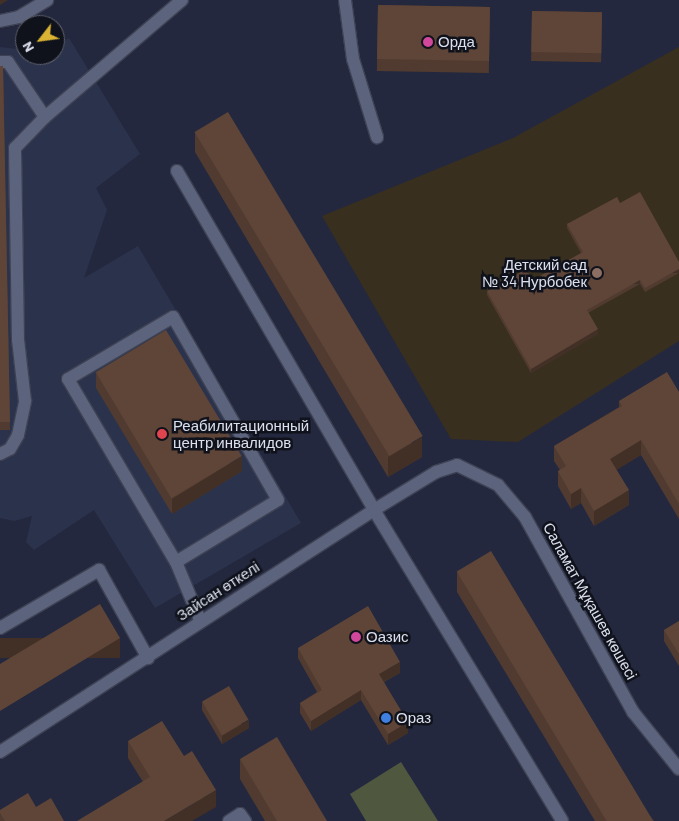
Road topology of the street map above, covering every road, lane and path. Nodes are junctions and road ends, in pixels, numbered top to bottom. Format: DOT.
graph roads {
  1 [pos="47,0"];
  2 [pos="182,0"];
  3 [pos="345,0"];
  4 [pos="0,21"];
  5 [pos="0,62"];
  6 [pos="44,117"];
  7 [pos="377,137"];
  8 [pos="177,171"];
  9 [pos="0,454"];
  10 [pos="457,465"];
  11 [pos="374,510"];
  12 [pos="176,562"];
  13 [pos="200,620"];
  14 [pos="0,628"];
  15 [pos="148,658"];
  16 [pos="0,752"];
  17 [pos="679,769"];
  18 [pos="229,821"];
  19 [pos="244,821"];
  20 [pos="562,821"];
  1 -- 4 [label="street"];
  2 -- 6 [label="street"];
  3 -- 7 [label="street"];
  5 -- 6 [label="street"];
  6 -- 9 [label="street"];
  8 -- 11 [label="street"];
  10 -- 11 [label="street, Зайсан өткелі"];
  10 -- 17 [label="street, Саламат Мұқашев көшесі"];
  11 -- 13 [label="street, Зайсан өткелі"];
  11 -- 20 [label="street"];
  12 -- 12 [label="street"];
  12 -- 13 [label="street"];
  13 -- 15 [label="street, Зайсан өткелі"];
  14 -- 15 [label="street"];
  15 -- 16 [label="street, Зайсан өткелі"];
  18 -- 19 [label="street"];
}
